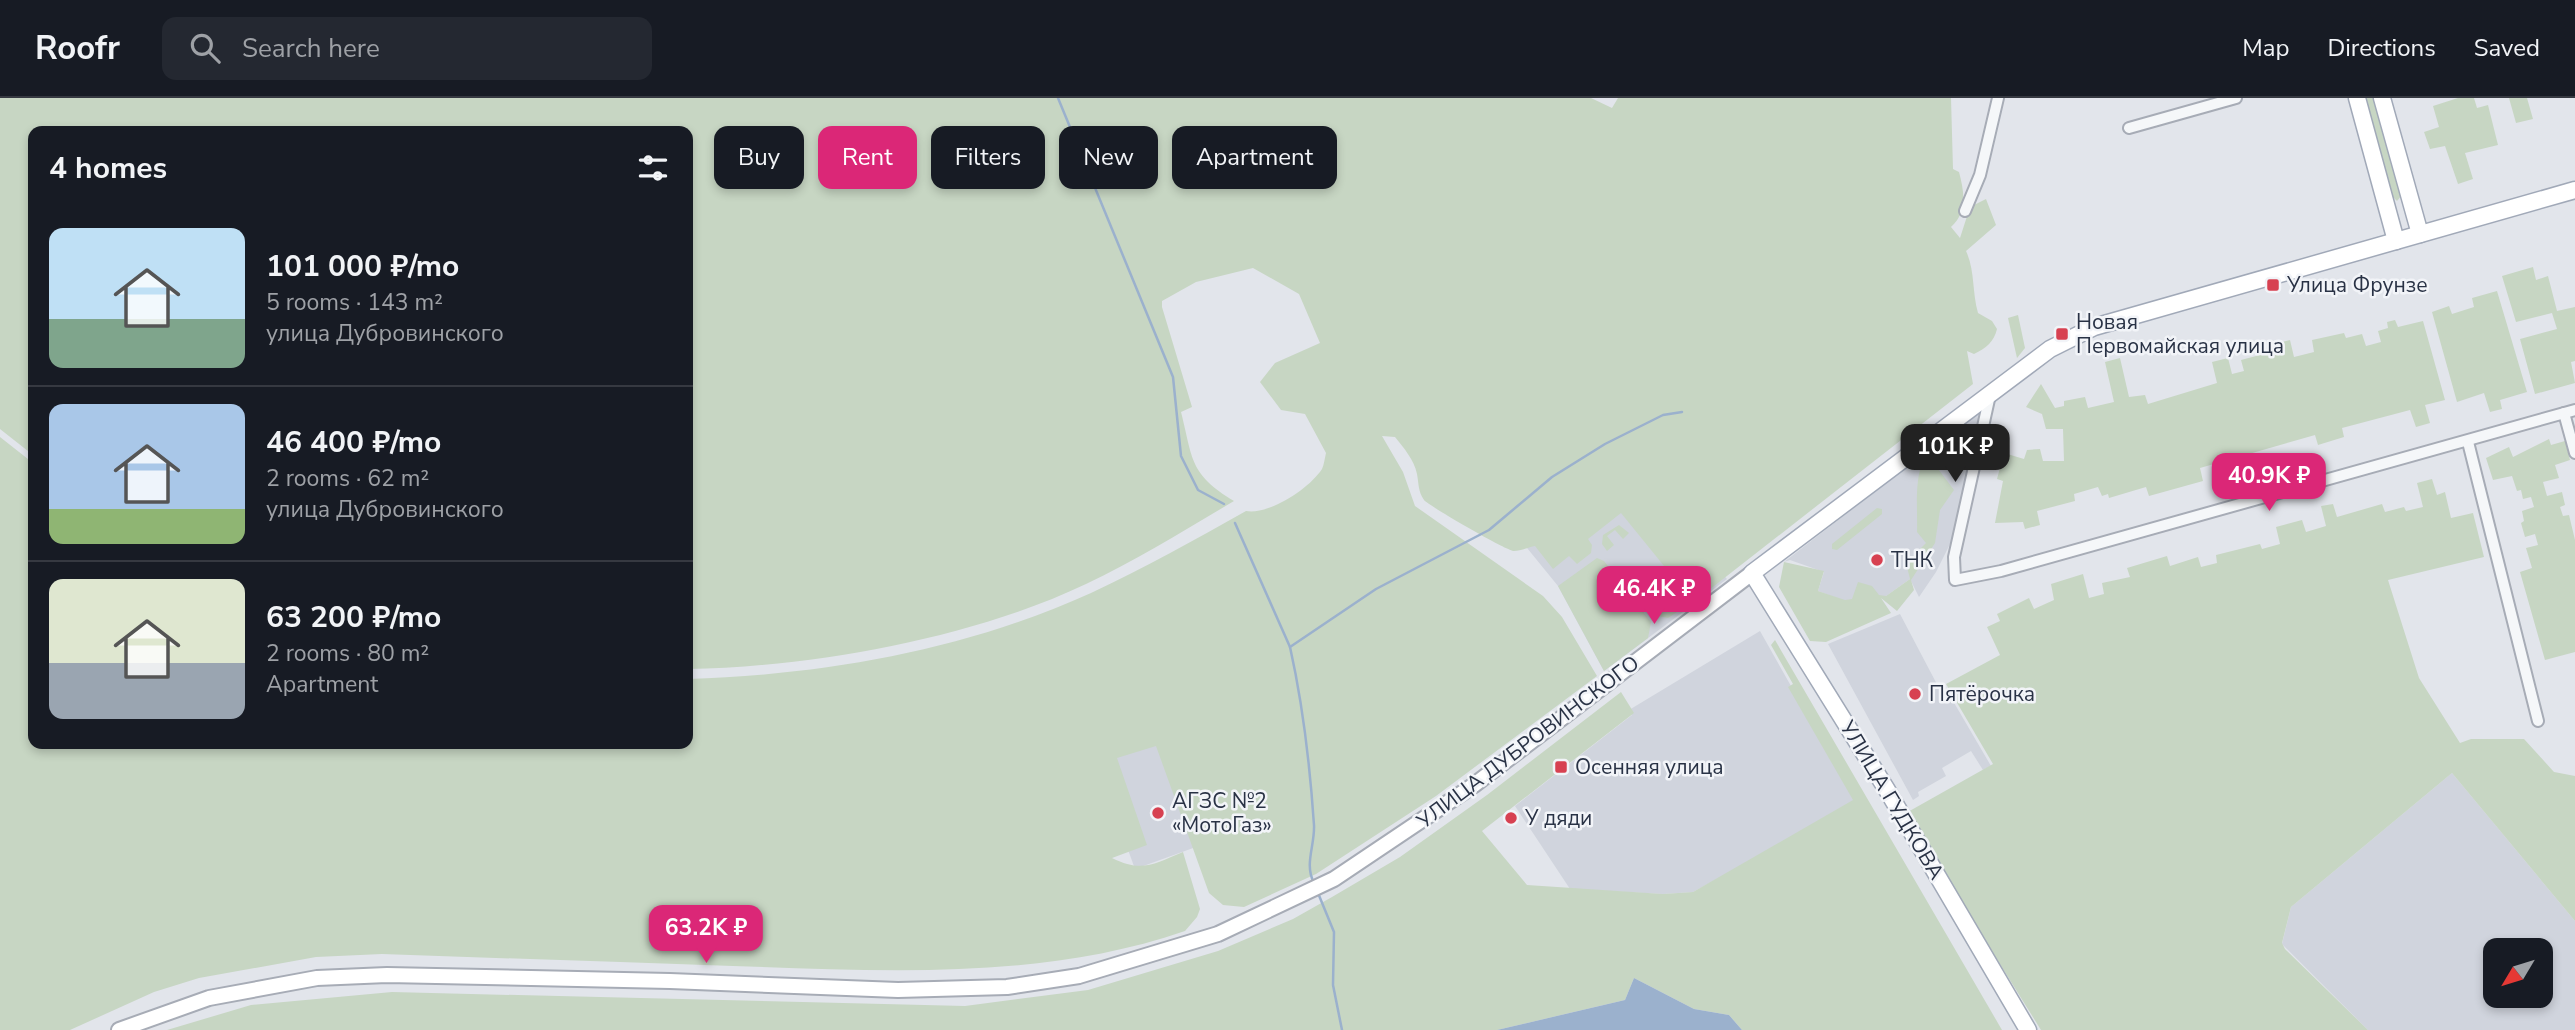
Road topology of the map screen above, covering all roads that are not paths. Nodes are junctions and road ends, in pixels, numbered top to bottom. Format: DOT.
graph roads {
  1 [pos="1997,98"];
  2 [pos="2236,98"];
  3 [pos="2357,98"];
  4 [pos="2382,98"];
  5 [pos="2129,128"];
  6 [pos="2575,190"];
  7 [pos="1965,211"];
  8 [pos="2420,234"];
  9 [pos="2396,241"];
  10 [pos="1990,392"];
  11 [pos="2570,412"];
  12 [pos="2468,442"];
  13 [pos="2575,453"];
  14 [pos="1752,573"];
  15 [pos="2538,721"];
  16 [pos="118,1030"];
  17 [pos="2028,1030"];
  1 -- 7 [label="street"];
  2 -- 5 [label="street"];
  3 -- 9 [label="main road"];
  4 -- 8 [label="main road"];
  6 -- 8 [label="main road, УЛИЦА ДУБРОВИНСКОГО"];
  8 -- 9 [label="main road, УЛИЦА ДУБРОВИНСКОГО"];
  9 -- 10 [label="main road, УЛИЦА ДУБРОВИНСКОГО"];
  10 -- 12 [label="street"];
  10 -- 14 [label="main road, УЛИЦА ДУБРОВИНСКОГО"];
  11 -- 12 [label="street"];
  11 -- 13 [label="street"];
  12 -- 15 [label="street"];
  14 -- 16 [label="main road, УЛИЦА ДУБРОВИНСКОГО"];
  14 -- 17 [label="main road, УЛИЦА ГУДКОВА"];
}
